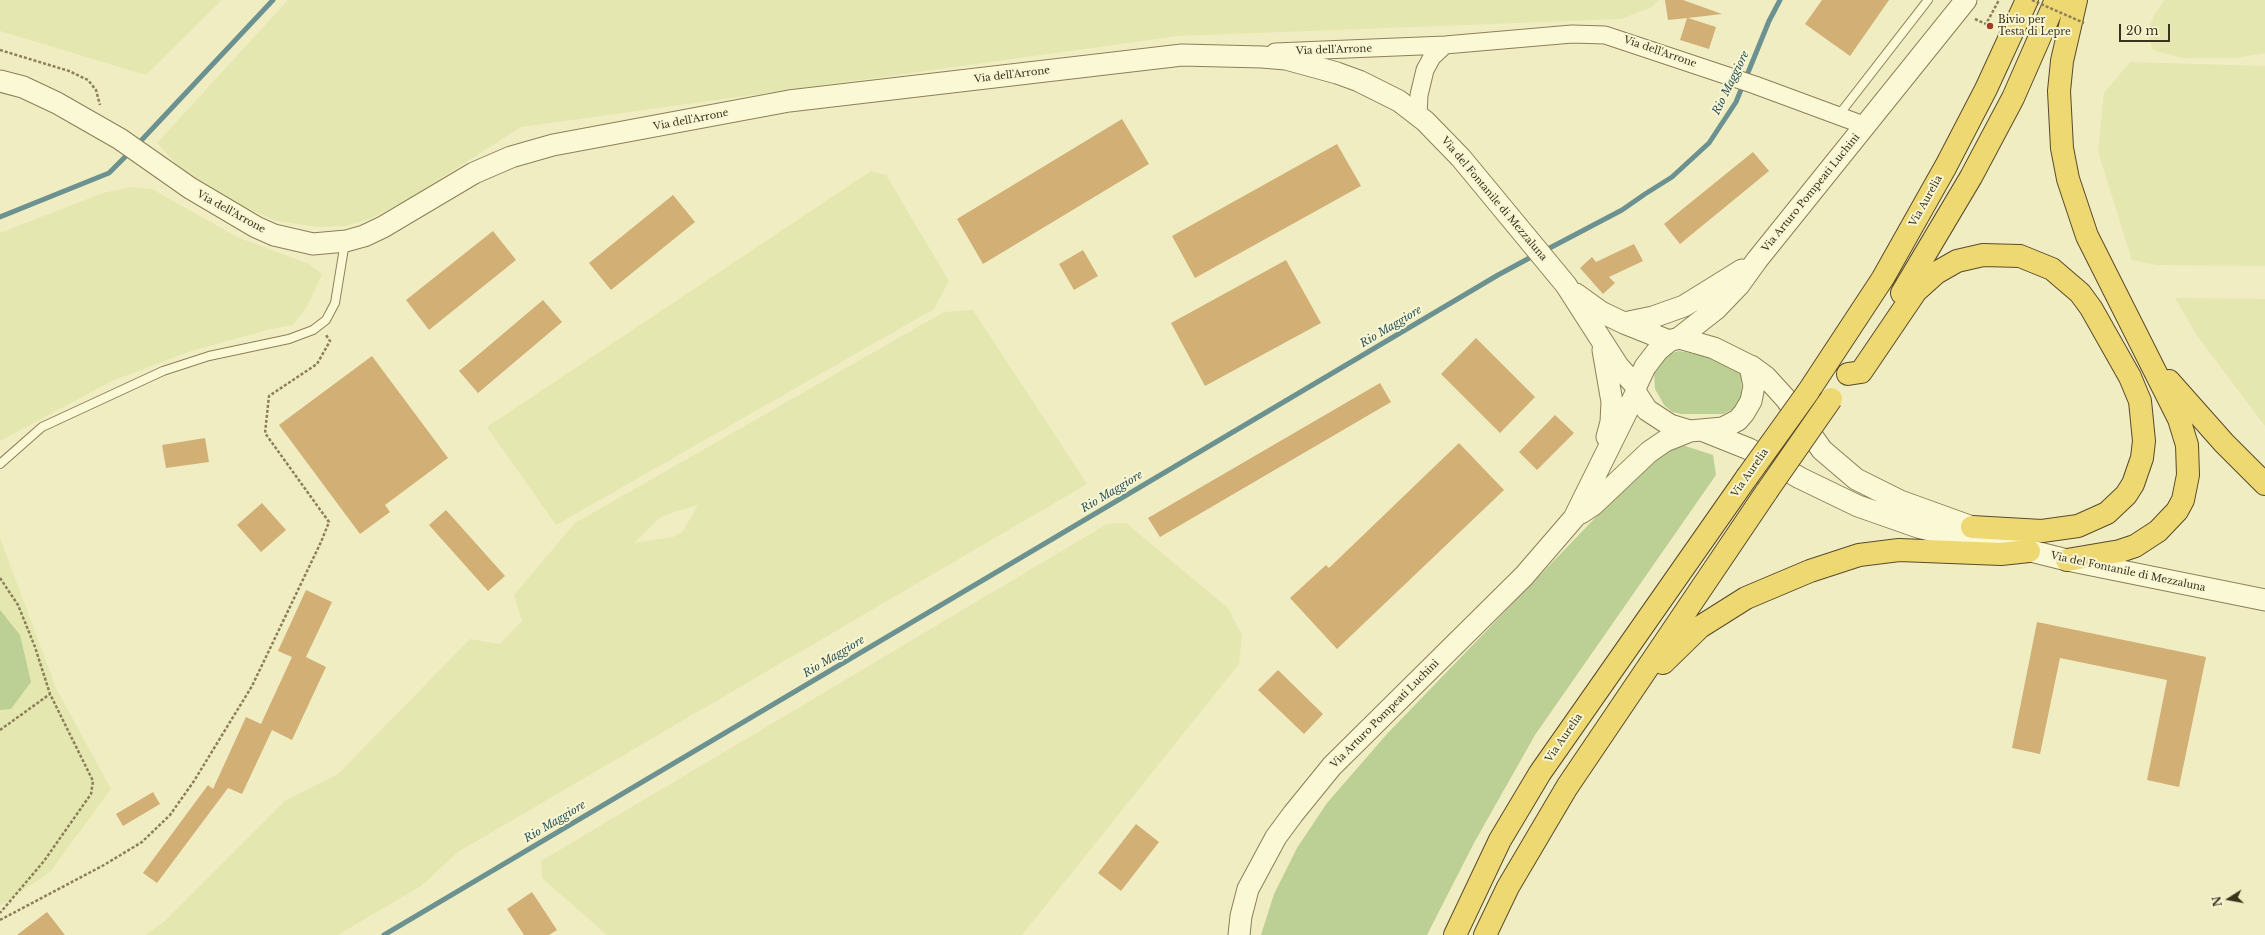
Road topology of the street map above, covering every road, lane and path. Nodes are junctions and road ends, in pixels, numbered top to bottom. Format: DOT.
graph roads {
  1 [pos="1928,0"];
  2 [pos="1966,0"];
  3 [pos="1999,0"];
  4 [pos="2027,0"];
  5 [pos="2032,0"];
  6 [pos="2056,0"];
  7 [pos="2076,0"];
  8 [pos="2084,23"];
  9 [pos="1986,24"];
  10 [pos="1445,45"];
  11 [pos="0,50"];
  12 [pos="1216,56"];
  13 [pos="0,81"];
  14 [pos="1418,114"];
  15 [pos="1838,116"];
  16 [pos="97,126"];
  17 [pos="1866,126"];
  18 [pos="346,241"];
  19 [pos="1757,260"];
  20 [pos="1563,282"];
  21 [pos="1624,323"];
  22 [pos="319,326"];
  23 [pos="1674,339"];
  24 [pos="1601,341"];
  25 [pos="1750,366"];
  26 [pos="2155,367"];
  27 [pos="1848,374"];
  28 [pos="1636,390"];
  29 [pos="1697,431"];
  30 [pos="0,464"];
  31 [pos="1599,470"];
  32 [pos="2265,484"];
  33 [pos="1574,518"];
  34 [pos="1972,527"];
  35 [pos="1991,541"];
  36 [pos="2029,551"];
  37 [pos="2067,560"];
  38 [pos="0,578"];
  39 [pos="2265,600"];
  40 [pos="50,694"];
  41 [pos="0,730"];
  42 [pos="1592,749"];
  43 [pos="0,913"];
  44 [pos="0,920"];
  45 [pos="1239,935"];
  46 [pos="1455,935"];
  47 [pos="1485,935"];
  1 -- 15 [label="lane"];
  2 -- 17 [label="street, Via Arturo Pompeati Luchini"];
  3 -- 9 [label="path"];
  4 -- 46 [label="highway, Via Aurelia, bridge"];
  5 -- 8 [label="path, bridge"];
  6 -- 27 [label="highway"];
  7 -- 26 [label="highway"];
  10 -- 12 [label="street, Via dell'Arrone"];
  10 -- 14 [label="street"];
  10 -- 15 [label="street, Via dell'Arrone"];
  11 -- 16 [label="path"];
  12 -- 14 [label="street, Via del Fontanile di Mezzaluna"];
  12 -- 18 [label="street, Via dell'Arrone"];
  13 -- 16 [label="street, Via dell'Arrone"];
  14 -- 20 [label="street, Via del Fontanile di Mezzaluna"];
  15 -- 17 [label="street, Via dell'Arrone"];
  16 -- 18 [label="street, Via dell'Arrone"];
  17 -- 19 [label="street, Via Arturo Pompeati Luchini"];
  18 -- 22 [label="lane"];
  19 -- 21 [label="street, Via Arturo Pompeati Luchini"];
  19 -- 23 [label="street, Via Arturo Pompeati Luchini"];
  20 -- 21 [label="street, Via del Fontanile di Mezzaluna"];
  20 -- 24 [label="street, Via del Fontanile di Mezzaluna"];
  21 -- 23 [label="street, Via del Fontanile di Mezzaluna"];
  22 -- 30 [label="lane"];
  22 -- 44 [label="path"];
  23 -- 25 [label="street"];
  23 -- 28 [label="street"];
  24 -- 28 [label="street, Via del Fontanile di Mezzaluna"];
  24 -- 31 [label="street, Via Arturo Pompeati Luchini"];
  25 -- 29 [label="street"];
  25 -- 34 [label="street, Via del Fontanile di Mezzaluna"];
  26 -- 32 [label="highway"];
  26 -- 37 [label="highway"];
  27 -- 34 [label="highway"];
  27 -- 42 [label="highway, bridge"];
  28 -- 29 [label="street"];
  28 -- 31 [label="street, Via Arturo Pompeati Luchini"];
  29 -- 33 [label="street, Via Arturo Pompeati Luchini"];
  29 -- 35 [label="street, Via del Fontanile di Mezzaluna"];
  31 -- 33 [label="street, Via Arturo Pompeati Luchini"];
  33 -- 45 [label="street, Via Arturo Pompeati Luchini"];
  34 -- 35 [label="street, Via del Fontanile di Mezzaluna"];
  35 -- 36 [label="street, Via del Fontanile di Mezzaluna"];
  36 -- 37 [label="street, Via del Fontanile di Mezzaluna"];
  36 -- 42 [label="highway"];
  37 -- 39 [label="street, Via del Fontanile di Mezzaluna"];
  38 -- 40 [label="path"];
  40 -- 41 [label="path"];
  40 -- 43 [label="path"];
  42 -- 47 [label="highway"];
}
